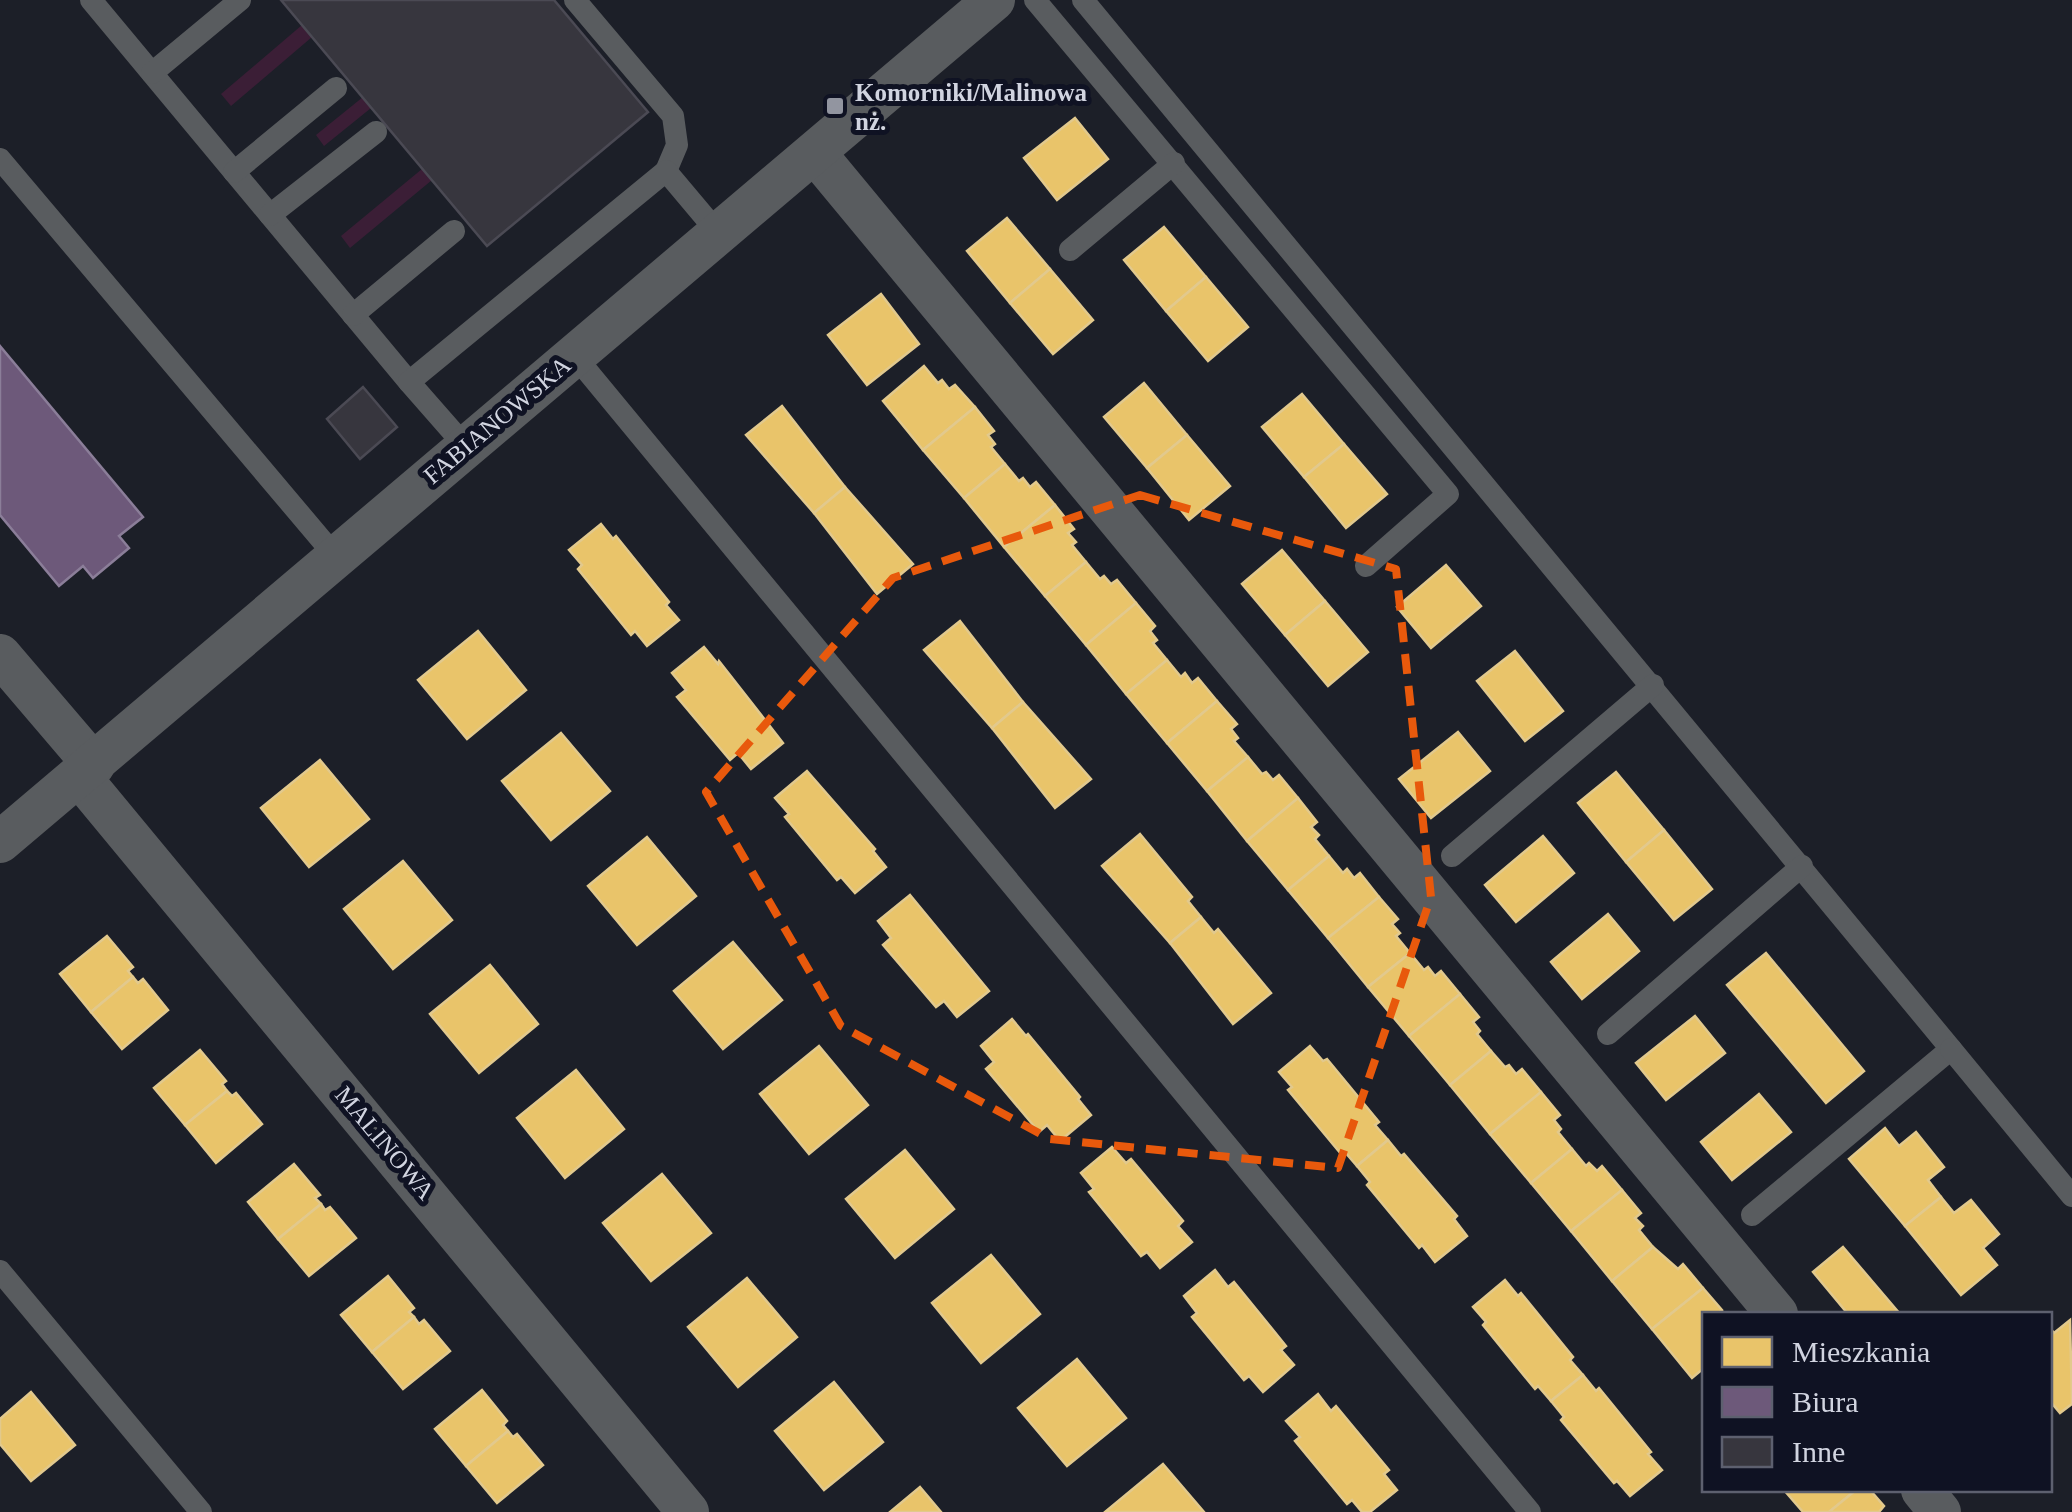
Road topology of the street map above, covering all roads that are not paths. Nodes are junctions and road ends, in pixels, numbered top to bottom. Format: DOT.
graph roads {
  1 [pos="92,0"];
  2 [pos="240,0"];
  3 [pos="575,0"];
  4 [pos="994,0"];
  5 [pos="1035,0"];
  6 [pos="1082,0"];
  7 [pos="152,73"];
  8 [pos="336,88"];
  9 [pos="376,132"];
  10 [pos="815,153"];
  11 [pos="0,159"];
  12 [pos="1174,163"];
  13 [pos="234,172"];
  14 [pos="666,172"];
  15 [pos="270,215"];
  16 [pos="454,232"];
  17 [pos="719,234"];
  18 [pos="1070,250"];
  19 [pos="353,315"];
  20 [pos="574,355"];
  21 [pos="409,382"];
  22 [pos="466,447"];
  23 [pos="336,557"];
  24 [pos="1366,566"];
  25 [pos="0,654"];
  26 [pos="1652,686"];
  27 [pos="87,771"];
  28 [pos="0,842"];
  29 [pos="1452,856"];
  30 [pos="1802,866"];
  31 [pos="1608,1034"];
  32 [pos="1950,1049"];
  33 [pos="2072,1196"];
  34 [pos="1752,1215"];
  35 [pos="0,1271"];
  36 [pos="1775,1312"];
  37 [pos="1924,1492"];
  38 [pos="201,1512"];
  39 [pos="688,1512"];
  40 [pos="1530,1512"];
  41 [pos="1940,1512"];
  1 -- 7 [label="lane"];
  2 -- 7 [label="lane"];
  3 -- 14 [label="lane"];
  4 -- 10 [label="street, FABIANOWSKA"];
  5 -- 12 [label="lane"];
  6 -- 26 [label="lane"];
  7 -- 13 [label="lane"];
  8 -- 13 [label="lane"];
  9 -- 15 [label="lane"];
  10 -- 17 [label="street, FABIANOWSKA"];
  10 -- 36 [label="street"];
  11 -- 23 [label="lane"];
  12 -- 18 [label="lane"];
  12 -- 24 [label="lane"];
  13 -- 15 [label="lane"];
  14 -- 17 [label="lane"];
  14 -- 21 [label="lane"];
  15 -- 19 [label="lane"];
  16 -- 19 [label="lane"];
  17 -- 20 [label="street, FABIANOWSKA"];
  19 -- 21 [label="lane"];
  20 -- 22 [label="street, FABIANOWSKA"];
  20 -- 40 [label="lane"];
  21 -- 22 [label="lane"];
  22 -- 23 [label="street, FABIANOWSKA"];
  23 -- 27 [label="street, FABIANOWSKA"];
  25 -- 27 [label="street, MALINOWA"];
  26 -- 29 [label="lane"];
  26 -- 30 [label="lane"];
  27 -- 28 [label="street, FABIANOWSKA"];
  27 -- 39 [label="street, MALINOWA"];
  30 -- 31 [label="lane"];
  30 -- 32 [label="lane"];
  32 -- 33 [label="lane"];
  32 -- 34 [label="lane"];
  35 -- 38 [label="lane"];
  37 -- 41 [label="street"];
}
